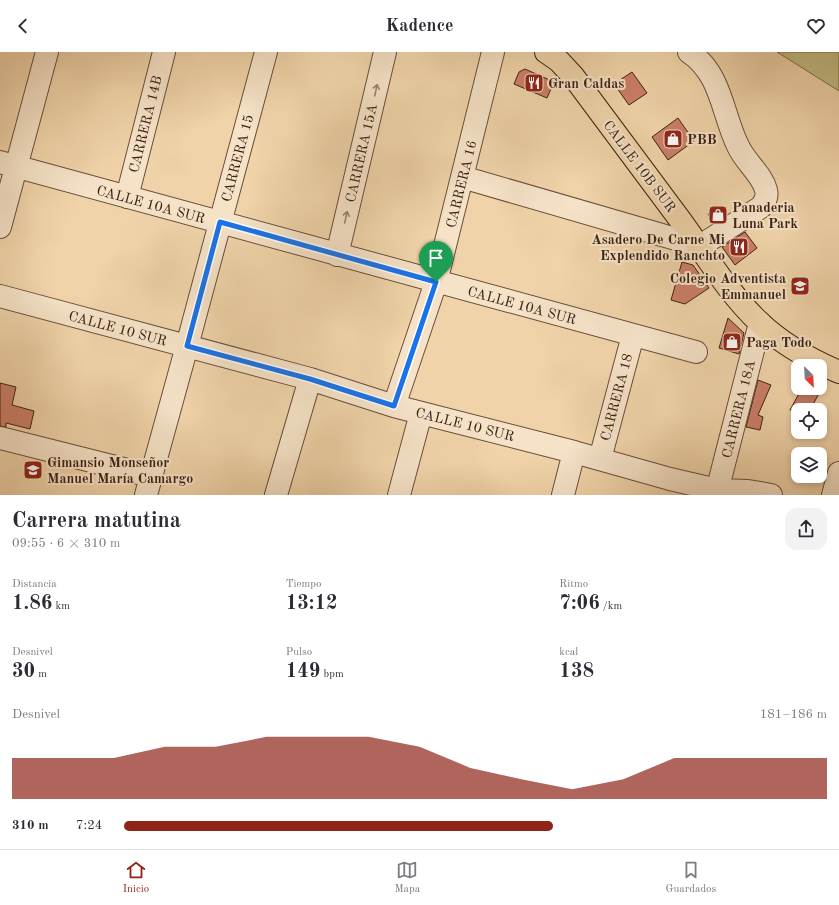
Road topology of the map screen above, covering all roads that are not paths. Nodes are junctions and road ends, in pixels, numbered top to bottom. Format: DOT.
graph roads {
  1 [pos="47,52"];
  2 [pos="164,52"];
  3 [pos="266,52"];
  4 [pos="385,52"];
  5 [pos="493,52"];
  6 [pos="689,52"];
  7 [pos="549,53"];
  8 [pos="8,165"];
  9 [pos="462,177"];
  10 [pos="126,197"];
  11 [pos="220,222"];
  12 [pos="0,227"];
  13 [pos="700,246"];
  14 [pos="337,255"];
  15 [pos="436,282"];
  16 [pos="0,296"];
  17 [pos="760,323"];
  18 [pos="633,335"];
  19 [pos="187,346"];
  20 [pos="696,352"];
  21 [pos="839,372"];
  22 [pos="310,379"];
  23 [pos="394,406"];
  24 [pos="420,413"];
  25 [pos="0,438"];
  26 [pos="574,452"];
  27 [pos="600,459"];
  28 [pos="839,473"];
  29 [pos="148,485"];
  30 [pos="717,492"];
  31 [pos="276,495"];
  32 [pos="399,495"];
  33 [pos="563,495"];
  34 [pos="771,495"];
  35 [pos="833,495"];
  1 -- 8 [label="street"];
  2 -- 10 [label="street, CARRERA 14B"];
  3 -- 11 [label="street, CARRERA 15"];
  14 -- 4 [label="street, CARRERA 15A, one-way"];
  5 -- 9 [label="street, CARRERA 16"];
  6 -- 13 [label="street"];
  7 -- 13 [label="main road, CALLE 10B SUR"];
  8 -- 10 [label="street, CALLE 10A SUR"];
  8 -- 12 [label="street"];
  9 -- 13 [label="street"];
  9 -- 15 [label="street, CARRERA 16"];
  10 -- 11 [label="street, CALLE 10A SUR"];
  11 -- 14 [label="street, CALLE 10A SUR"];
  11 -- 19 [label="street, CARRERA 15"];
  13 -- 17 [label="main road, CALLE 10B SUR"];
  14 -- 15 [label="street, CALLE 10A SUR"];
  15 -- 18 [label="street, CALLE 10A SUR"];
  15 -- 23 [label="street, CARRERA 16"];
  16 -- 19 [label="street, CALLE 10 SUR"];
  17 -- 21 [label="main road, CALLE 10B SUR"];
  17 -- 30 [label="street, CARRERA 18A"];
  18 -- 20 [label="street, CALLE 10A SUR"];
  18 -- 27 [label="street, CARRERA 18"];
  19 -- 22 [label="street, CALLE 10 SUR"];
  19 -- 29 [label="street, CARRERA 15"];
  22 -- 23 [label="street, CALLE 10 SUR"];
  22 -- 31 [label="street"];
  23 -- 24 [label="street, CALLE 10 SUR"];
  24 -- 26 [label="street, CALLE 10 SUR"];
  24 -- 32 [label="street"];
  25 -- 29 [label="street"];
  26 -- 27 [label="street, CALLE 10 SUR"];
  26 -- 33 [label="street"];
  27 -- 30 [label="street, CALLE 10 SUR"];
  28 -- 35 [label="street"];
  30 -- 34 [label="street, CALLE 10 SUR"];
}
